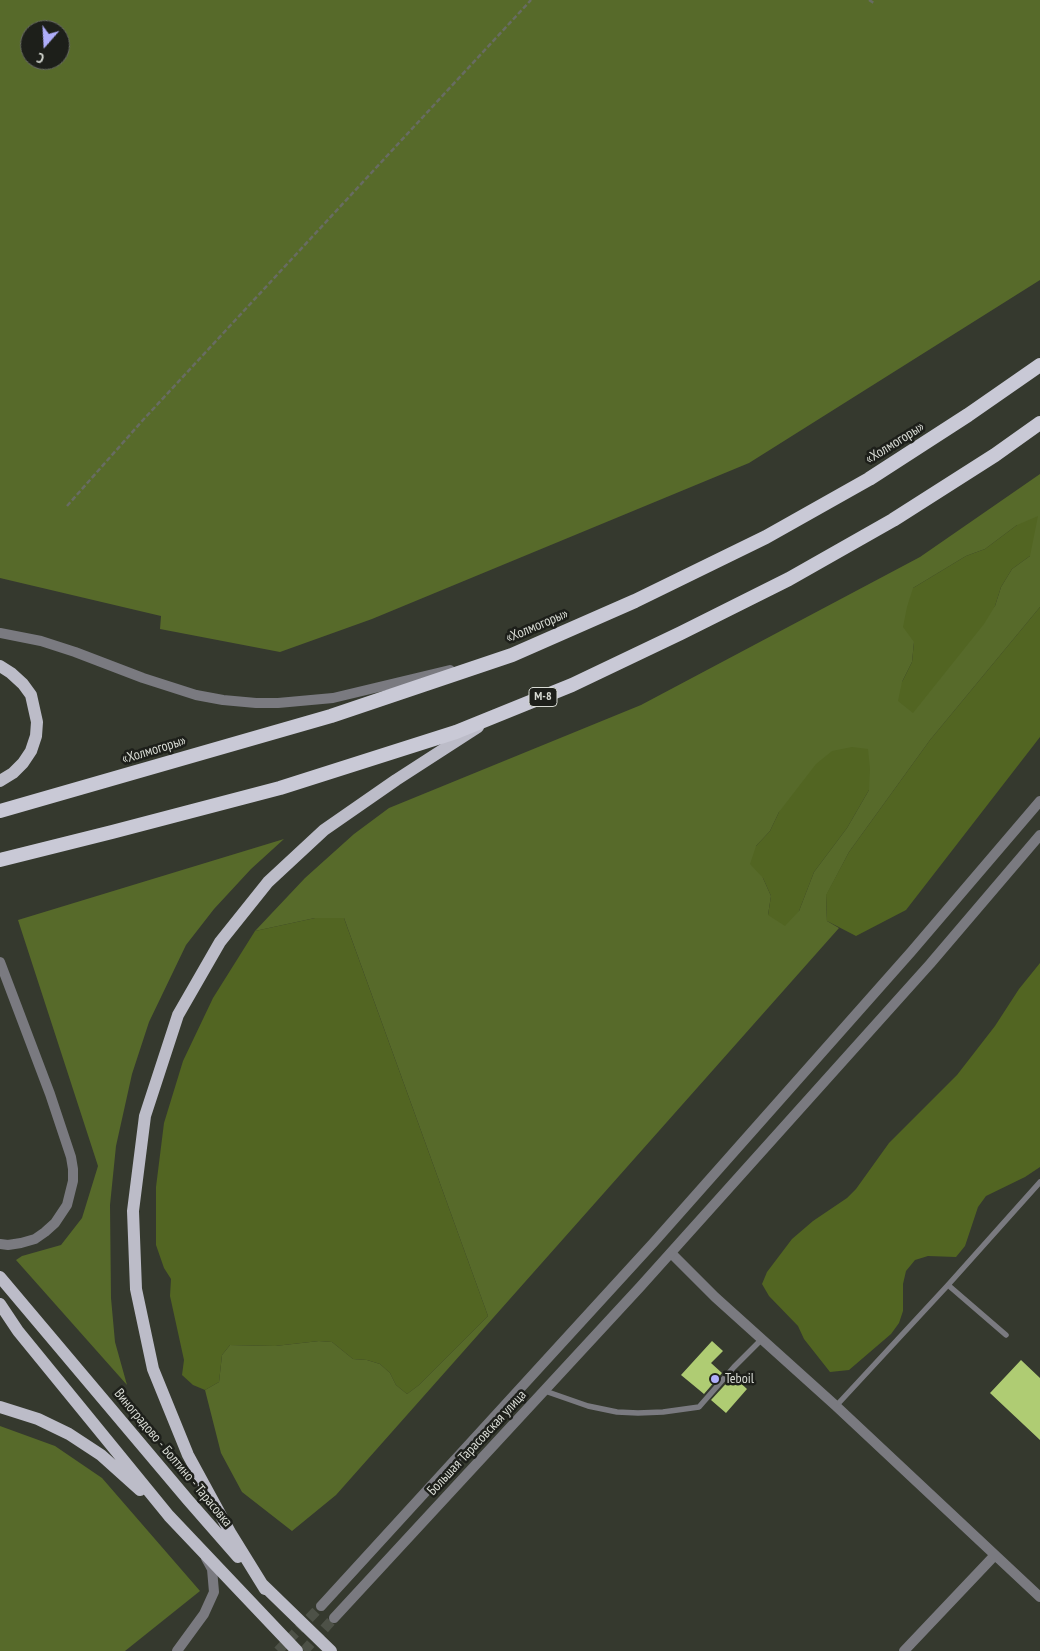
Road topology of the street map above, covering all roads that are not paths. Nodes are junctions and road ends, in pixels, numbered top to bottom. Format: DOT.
graph roads {
  1 [pos="1040,365"];
  2 [pos="1040,423"];
  3 [pos="0,633"];
  4 [pos="512,655"];
  5 [pos="0,666"];
  6 [pos="493,717"];
  7 [pos="0,781"];
  8 [pos="1040,801"];
  9 [pos="0,812"];
  10 [pos="1040,835"];
  11 [pos="0,860"];
  12 [pos="0,962"];
  13 [pos="1040,1182"];
  14 [pos="0,1244"];
  15 [pos="671,1253"];
  16 [pos="0,1277"];
  17 [pos="948,1285"];
  18 [pos="0,1304"];
  19 [pos="1006,1335"];
  20 [pos="762,1340"];
  21 [pos="544,1391"];
  22 [pos="836,1406"];
  23 [pos="0,1407"];
  24 [pos="169,1516"];
  25 [pos="203,1552"];
  26 [pos="994,1555"];
  27 [pos="265,1589"];
  28 [pos="1040,1597"];
  29 [pos="321,1606"];
  30 [pos="334,1618"];
  31 [pos="177,1651"];
  32 [pos="298,1651"];
  33 [pos="331,1651"];
  34 [pos="904,1651"];
  1 -- 4 [label="highway, «Холмогоры»"];
  2 -- 6 [label="highway, М-8"];
  3 -- 4 [label="street"];
  4 -- 9 [label="highway, «Холмогоры»"];
  5 -- 7 [label="main road"];
  6 -- 11 [label="highway, М-8"];
  6 -- 27 [label="main road"];
  8 -- 29 [label="street, Большая Тарасовская улица"];
  10 -- 15 [label="street, Большая Тарасовская улица"];
  12 -- 14 [label="street"];
  13 -- 17 [label="lane"];
  15 -- 20 [label="street"];
  15 -- 21 [label="street, Большая Тарасовская улица"];
  16 -- 27 [label="main road, Виноградово - Болтино - Тарасовка"];
  17 -- 19 [label="lane"];
  17 -- 22 [label="lane"];
  18 -- 24 [label="main road"];
  20 -- 21 [label="lane"];
  20 -- 22 [label="street"];
  21 -- 30 [label="street, Большая Тарасовская улица"];
  22 -- 26 [label="street"];
  23 -- 24 [label="main road"];
  24 -- 25 [label="main road"];
  25 -- 31 [label="street"];
  25 -- 32 [label="main road"];
  26 -- 28 [label="street"];
  26 -- 34 [label="street"];
  27 -- 33 [label="main road, Виноградово - Болтино - Тарасовка"];
}
